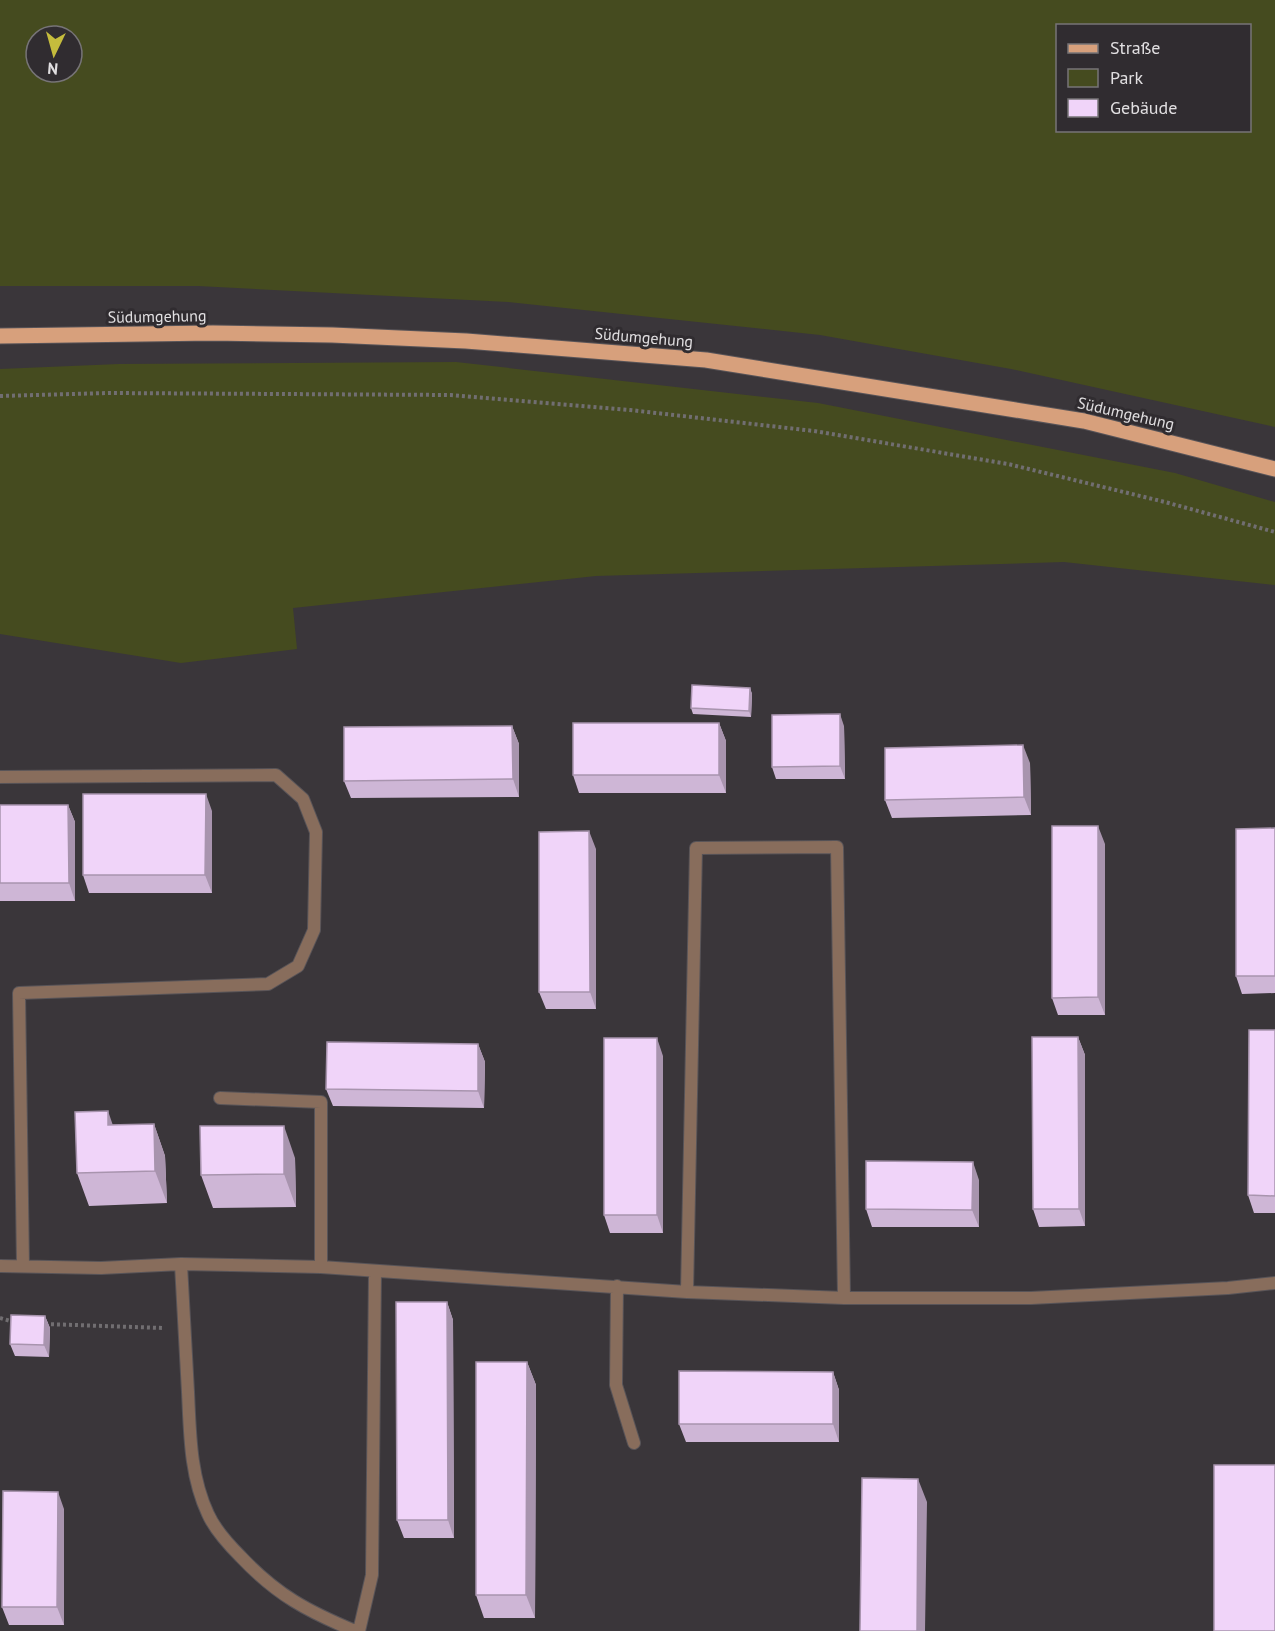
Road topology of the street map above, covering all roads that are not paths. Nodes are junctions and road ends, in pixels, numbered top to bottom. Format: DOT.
graph roads {
  1 [pos="0,336"];
  2 [pos="1275,469"];
  3 [pos="0,777"];
  4 [pos="219,1098"];
  5 [pos="181,1264"];
  6 [pos="0,1266"];
  7 [pos="23,1266"];
  8 [pos="321,1267"];
  9 [pos="375,1271"];
  10 [pos="1275,1283"];
  11 [pos="617,1286"];
  12 [pos="687,1292"];
  13 [pos="844,1298"];
  14 [pos="634,1443"];
  15 [pos="357,1631"];
  1 -- 2 [label="main road, Südumgehung"];
  3 -- 7 [label="lane"];
  4 -- 8 [label="lane"];
  5 -- 7 [label="lane"];
  5 -- 8 [label="lane"];
  5 -- 15 [label="lane"];
  6 -- 7 [label="lane"];
  8 -- 9 [label="lane"];
  9 -- 11 [label="lane"];
  9 -- 15 [label="lane"];
  10 -- 13 [label="lane"];
  11 -- 12 [label="lane"];
  11 -- 14 [label="lane"];
  12 -- 13 [label="lane"];
  12 -- 13 [label="lane"];
}
